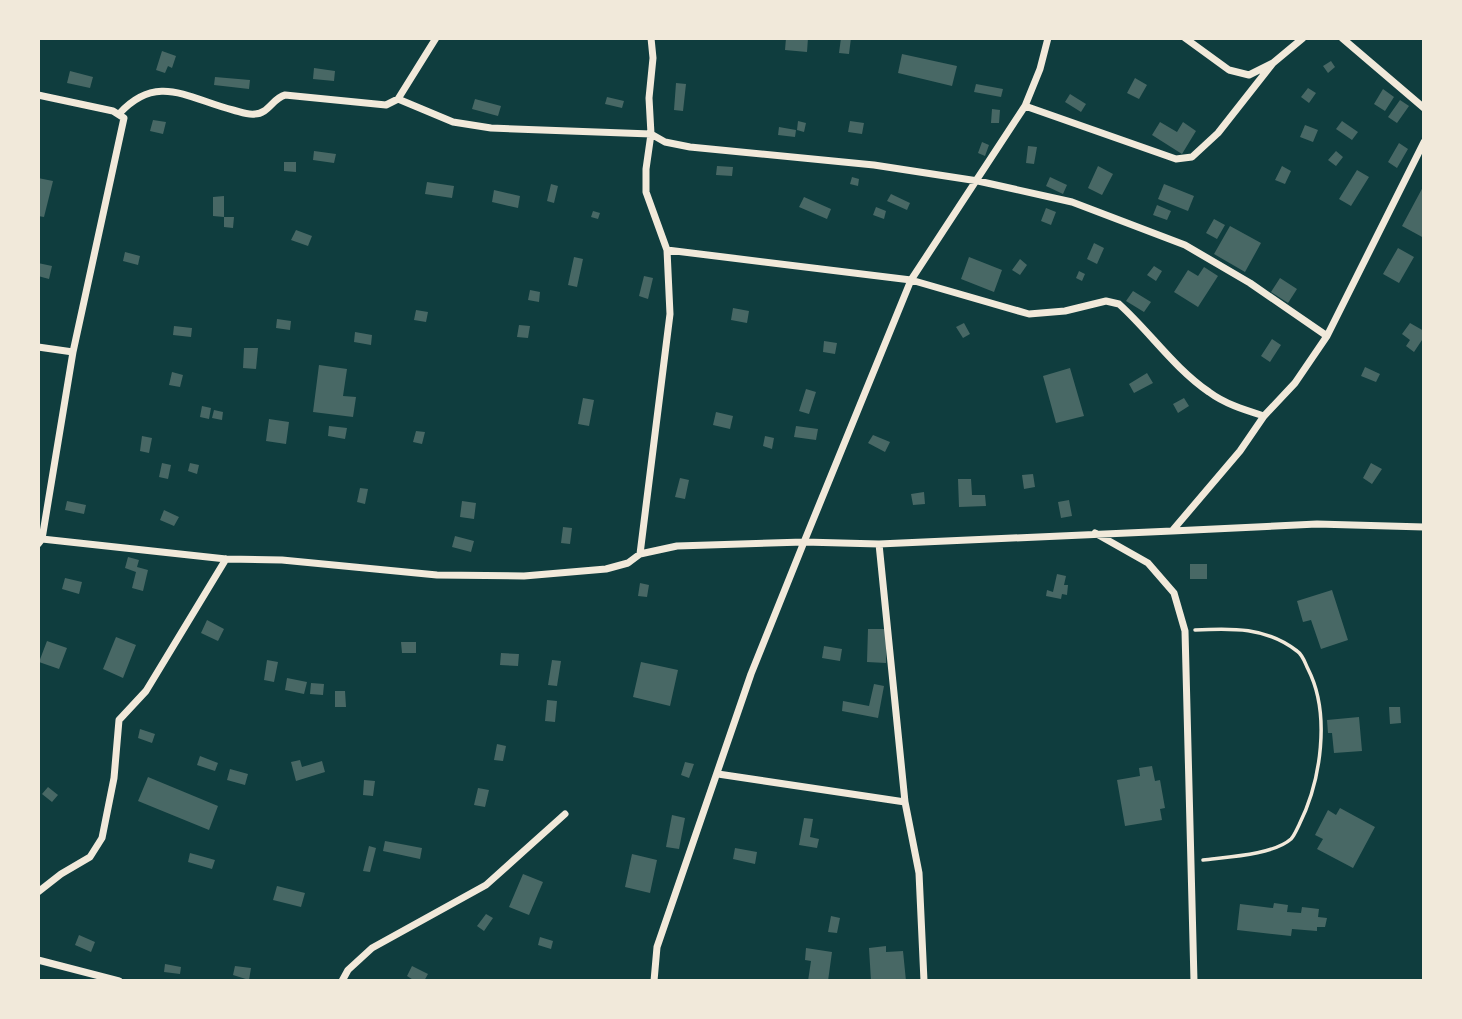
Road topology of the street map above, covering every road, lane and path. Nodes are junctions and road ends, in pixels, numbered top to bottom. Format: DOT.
graph roads {
  1 [pos="436,38"];
  2 [pos="652,38"];
  3 [pos="1048,38"];
  4 [pos="1185,38"];
  5 [pos="1303,38"];
  6 [pos="1342,38"];
  7 [pos="1273,63"];
  8 [pos="38,95"];
  9 [pos="398,99"];
  10 [pos="1025,107"];
  11 [pos="1423,108"];
  12 [pos="119,114"];
  13 [pos="651,134"];
  14 [pos="1423,142"];
  15 [pos="978,181"];
  16 [pos="667,250"];
  17 [pos="911,281"];
  18 [pos="1327,336"];
  19 [pos="38,347"];
  20 [pos="73,352"];
  21 [pos="1264,416"];
  22 [pos="1423,527"];
  23 [pos="1172,531"];
  24 [pos="1095,533"];
  25 [pos="40,542"];
  26 [pos="804,542"];
  27 [pos="879,544"];
  28 [pos="640,554"];
  29 [pos="226,559"];
  30 [pos="1185,631"];
  31 [pos="718,774"];
  32 [pos="905,802"];
  33 [pos="565,814"];
  34 [pos="1190,861"];
  35 [pos="38,892"];
  36 [pos="38,960"];
  37 [pos="653,980"];
  38 [pos="119,981"];
  39 [pos="342,981"];
  40 [pos="924,981"];
  41 [pos="1194,981"];
  1 -- 9 [label="street"];
  2 -- 13 [label="street"];
  3 -- 10 [label="street"];
  4 -- 7 [label="street"];
  5 -- 7 [label="street"];
  6 -- 11 [label="street"];
  7 -- 10 [label="street"];
  8 -- 12 [label="street"];
  9 -- 12 [label="street"];
  9 -- 13 [label="street"];
  10 -- 15 [label="street"];
  12 -- 20 [label="street"];
  13 -- 15 [label="street"];
  13 -- 16 [label="street"];
  14 -- 18 [label="street"];
  15 -- 17 [label="street"];
  15 -- 18 [label="street"];
  16 -- 17 [label="street"];
  16 -- 28 [label="street"];
  17 -- 21 [label="street"];
  17 -- 26 [label="street"];
  18 -- 21 [label="street"];
  19 -- 20 [label="street"];
  20 -- 25 [label="street"];
  21 -- 23 [label="street"];
  22 -- 23 [label="street"];
  23 -- 24 [label="street"];
  24 -- 27 [label="street"];
  24 -- 30 [label="street"];
  25 -- 29 [label="street"];
  26 -- 27 [label="street"];
  26 -- 28 [label="street"];
  26 -- 31 [label="street"];
  27 -- 32 [label="street"];
  28 -- 29 [label="street"];
  29 -- 35 [label="street"];
  30 -- 34 [label="street"];
  30 -- 34 [label="path"];
  31 -- 32 [label="street"];
  31 -- 37 [label="street"];
  32 -- 40 [label="street"];
  33 -- 39 [label="street"];
  34 -- 41 [label="street"];
  36 -- 38 [label="street"];
}
